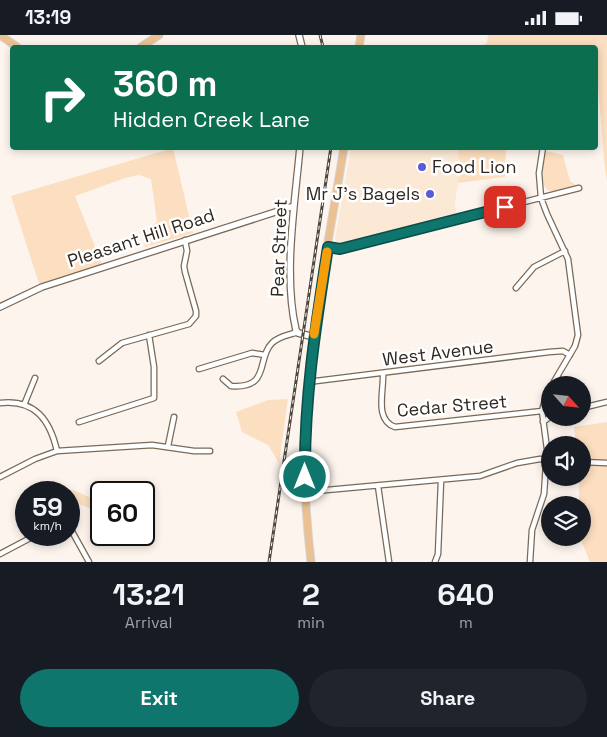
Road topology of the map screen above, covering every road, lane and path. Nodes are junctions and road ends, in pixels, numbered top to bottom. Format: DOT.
graph roads {
  1 [pos="0,35"];
  2 [pos="159,35"];
  3 [pos="14,45"];
  4 [pos="144,45"];
  5 [pos="300,150"];
  6 [pos="344,150"];
  7 [pos="543,150"];
  8 [pos="579,188"];
  9 [pos="541,198"];
  10 [pos="294,206"];
  11 [pos="185,239"];
  12 [pos="328,247"];
  13 [pos="565,251"];
  14 [pos="516,288"];
  15 [pos="0,307"];
  16 [pos="298,332"];
  17 [pos="149,335"];
  18 [pos="314,337"];
  19 [pos="265,355"];
  20 [pos="570,355"];
  21 [pos="99,361"];
  22 [pos="199,369"];
  23 [pos="383,374"];
  24 [pos="557,376"];
  25 [pos="34,378"];
  26 [pos="223,379"];
  27 [pos="308,382"];
  28 [pos="607,402"];
  29 [pos="0,403"];
  30 [pos="24,405"];
  31 [pos="591,406"];
  32 [pos="541,411"];
  33 [pos="174,417"];
  34 [pos="79,422"];
  35 [pos="168,446"];
  36 [pos="57,451"];
  37 [pos="210,451"];
  38 [pos="541,461"];
  39 [pos="591,462"];
  40 [pos="607,463"];
  41 [pos="0,477"];
  42 [pos="441,481"];
  43 [pos="378,486"];
  44 [pos="545,486"];
  45 [pos="305,492"];
  46 [pos="15,546"];
  47 [pos="80,546"];
  48 [pos="0,554"];
  49 [pos="89,562"];
  50 [pos="311,562"];
  51 [pos="389,562"];
  52 [pos="435,562"];
  53 [pos="530,562"];
  1 -- 3 [label="main road"];
  2 -- 4 [label="main road"];
  5 -- 10 [label="street, Pear Street"];
  6 -- 12 [label="main road"];
  7 -- 9 [label="street"];
  8 -- 9 [label="street"];
  9 -- 12 [label="street"];
  9 -- 13 [label="street"];
  10 -- 11 [label="street, Pleasant Hill Road"];
  10 -- 16 [label="street, Pear Street"];
  11 -- 15 [label="street, Pleasant Hill Road"];
  11 -- 17 [label="street"];
  12 -- 18 [label="main road"];
  13 -- 14 [label="street"];
  13 -- 20 [label="street"];
  16 -- 18 [label="street"];
  16 -- 19 [label="street"];
  17 -- 21 [label="street"];
  17 -- 34 [label="street"];
  18 -- 27 [label="main road"];
  19 -- 22 [label="street"];
  19 -- 26 [label="street"];
  20 -- 23 [label="street, West Avenue"];
  20 -- 24 [label="street"];
  23 -- 27 [label="street, West Avenue"];
  23 -- 32 [label="street, Cedar Street"];
  25 -- 30 [label="street"];
  27 -- 45 [label="main road"];
  28 -- 31 [label="street"];
  29 -- 30 [label="street"];
  30 -- 36 [label="street"];
  33 -- 35 [label="street"];
  35 -- 36 [label="street"];
  35 -- 37 [label="street"];
  36 -- 41 [label="street"];
  38 -- 42 [label="street"];
  39 -- 40 [label="street"];
  42 -- 43 [label="street"];
  42 -- 52 [label="street"];
  43 -- 45 [label="street"];
  43 -- 51 [label="street"];
  44 -- 53 [label="street"];
  45 -- 50 [label="main road"];
  46 -- 48 [label="street"];
  47 -- 49 [label="street"];
}
